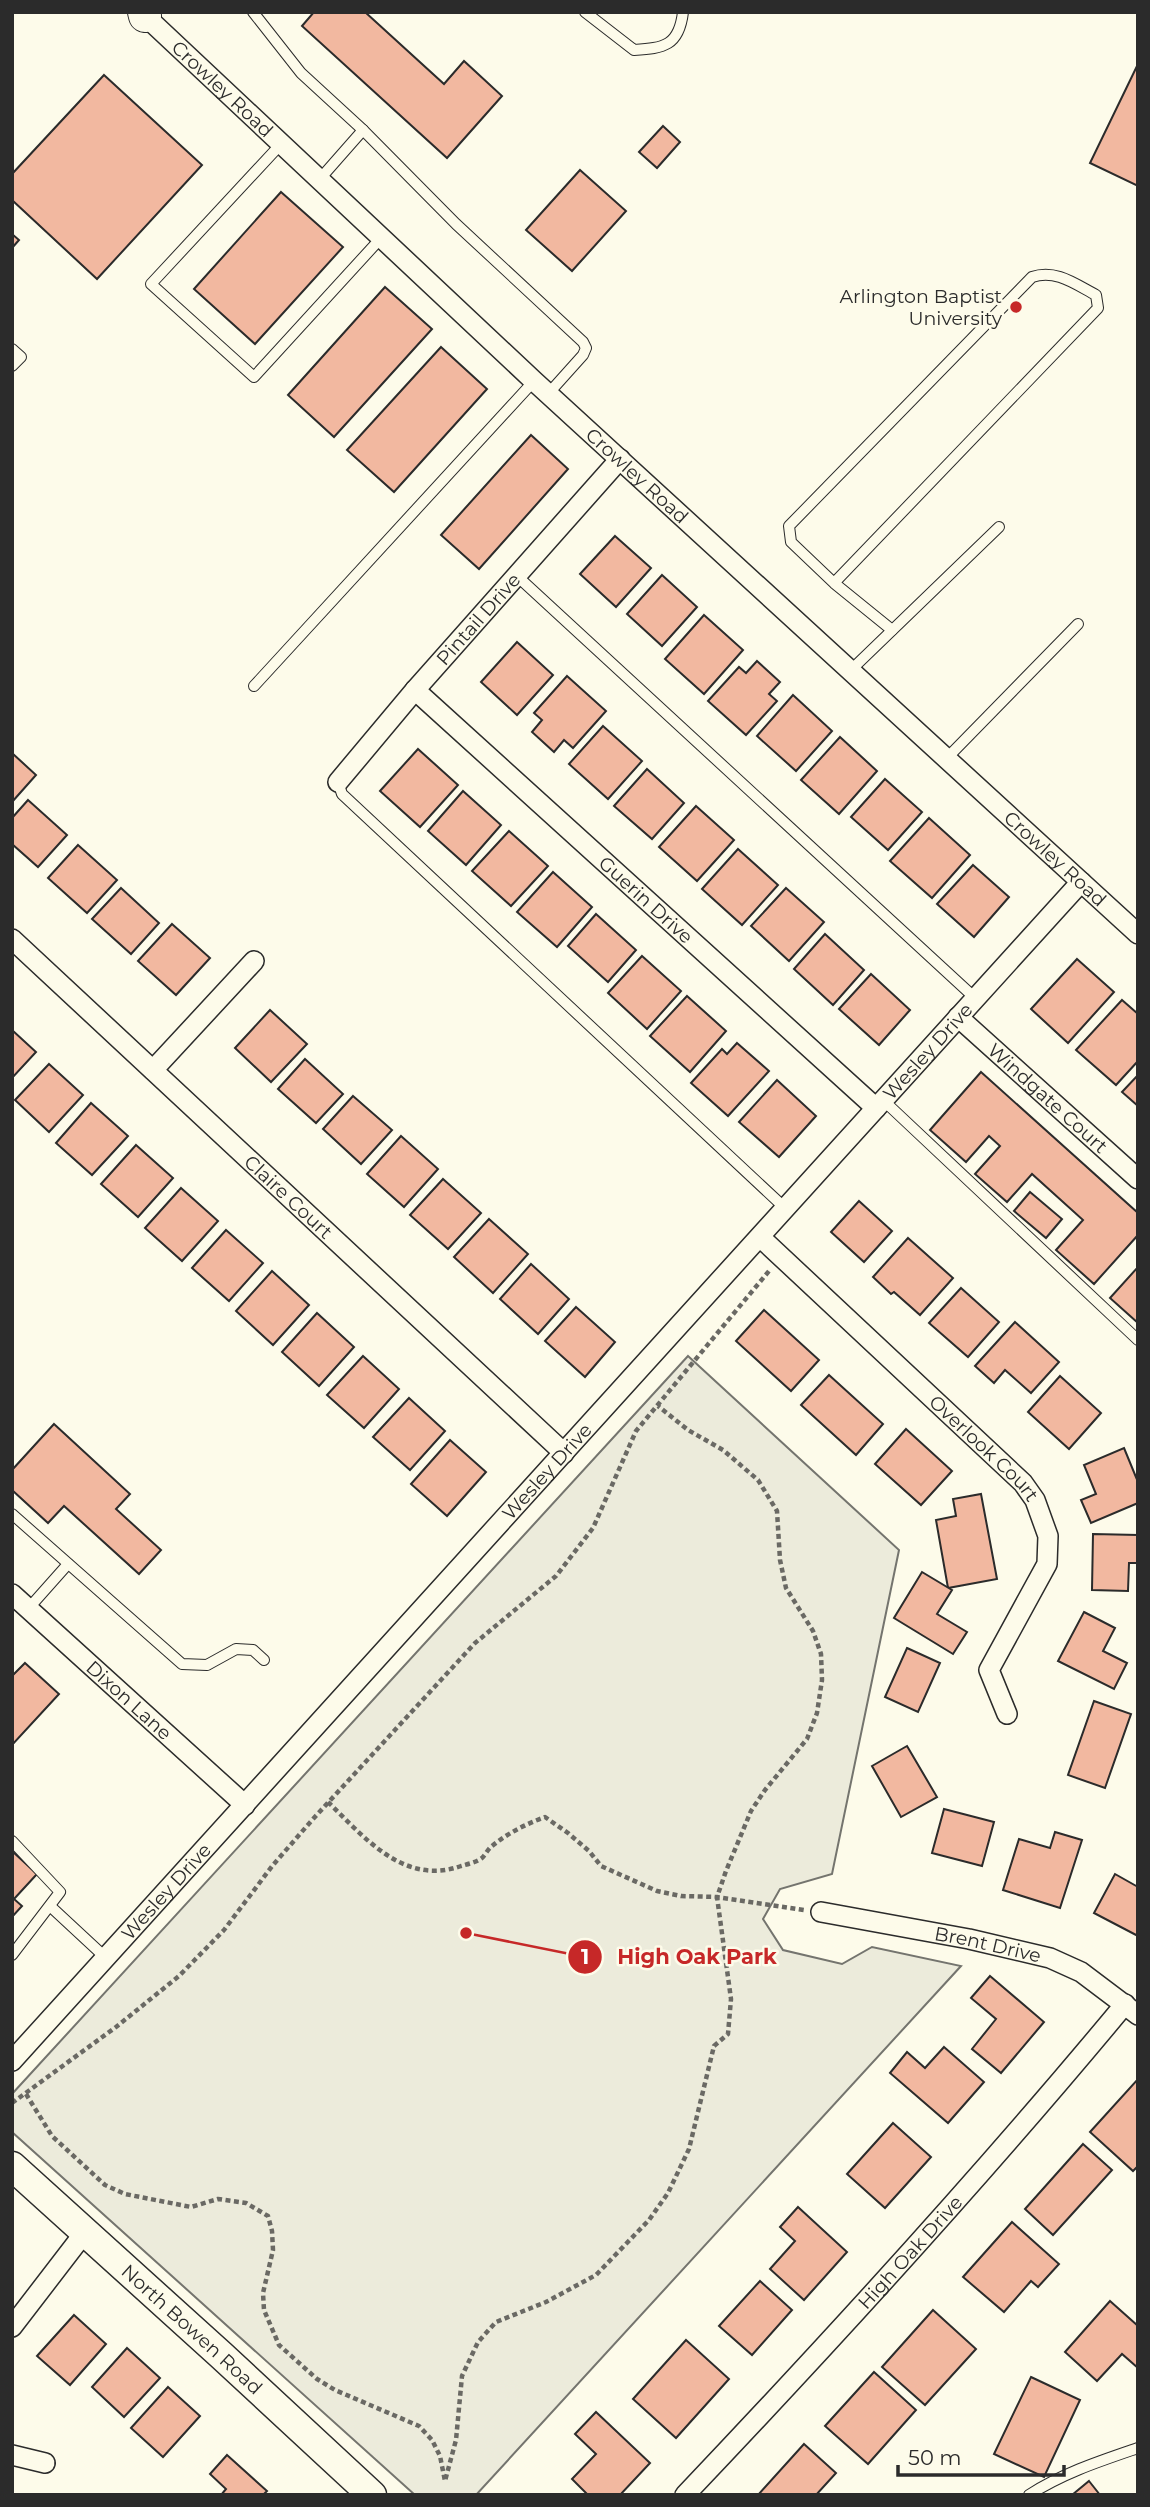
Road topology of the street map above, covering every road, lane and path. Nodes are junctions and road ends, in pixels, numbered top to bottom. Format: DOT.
graph roads {
  1 [pos="253,12"];
  2 [pos="585,12"];
  3 [pos="683,12"];
  4 [pos="143,14"];
  5 [pos="363,130"];
  6 [pos="281,144"];
  7 [pos="319,180"];
  8 [pos="381,238"];
  9 [pos="12,349"];
  10 [pos="12,366"];
  11 [pos="541,388"];
  12 [pos="620,459"];
  13 [pos="999,527"];
  14 [pos="517,576"];
  15 [pos="834,583"];
  16 [pos="1078,624"];
  17 [pos="892,630"];
  18 [pos="850,670"];
  19 [pos="254,686"];
  20 [pos="415,690"];
  21 [pos="947,758"];
  22 [pos="338,782"];
  23 [pos="1081,881"];
  24 [pos="1138,934"];
  25 [pos="12,939"];
  26 [pos="254,961"];
  27 [pos="975,998"];
  28 [pos="958,1017"];
  29 [pos="153,1070"];
  30 [pos="880,1104"];
  31 [pos="1138,1179"];
  32 [pos="786,1209"];
  33 [pos="760,1237"];
  34 [pos="781,1257"];
  35 [pos="1138,1340"];
  36 [pos="657,1406"];
  37 [pos="564,1453"];
  38 [pos="12,1514"];
  39 [pos="68,1564"];
  40 [pos="12,1594"];
  41 [pos="28,1609"];
  42 [pos="264,1660"];
  43 [pos="1007,1714"];
  44 [pos="328,1802"];
  45 [pos="246,1805"];
  46 [pos="12,1842"];
  47 [pos="717,1897"];
  48 [pos="50,1906"];
  49 [pos="821,1912"];
  50 [pos="12,1955"];
  51 [pos="106,1958"];
  52 [pos="1131,2010"];
  53 [pos="12,2061"];
  54 [pos="26,2094"];
  55 [pos="12,2103"];
  56 [pos="12,2166"];
  57 [pos="85,2232"];
  58 [pos="12,2327"];
  59 [pos="1138,2448"];
  60 [pos="12,2455"];
  61 [pos="45,2463"];
  62 [pos="372,2495"];
  63 [pos="685,2495"];
  64 [pos="1029,2495"];
  1 -- 5 [label="lane"];
  2 -- 3 [label="lane"];
  4 -- 6 [label="street, Crowley Road"];
  5 -- 7 [label="lane"];
  5 -- 11 [label="lane"];
  6 -- 7 [label="street, Crowley Road"];
  6 -- 8 [label="lane"];
  7 -- 8 [label="street, Crowley Road"];
  8 -- 11 [label="street, Crowley Road"];
  9 -- 10 [label="lane"];
  11 -- 12 [label="street, Crowley Road"];
  11 -- 19 [label="lane"];
  12 -- 14 [label="street, Pintail Drive"];
  12 -- 18 [label="street, Crowley Road"];
  13 -- 17 [label="lane"];
  14 -- 20 [label="street, Pintail Drive"];
  14 -- 27 [label="lane"];
  15 -- 15 [label="lane"];
  15 -- 17 [label="lane"];
  16 -- 21 [label="lane"];
  17 -- 18 [label="lane"];
  18 -- 21 [label="street, Crowley Road"];
  20 -- 22 [label="street, Pintail Drive"];
  20 -- 30 [label="street, Guerin Drive"];
  21 -- 23 [label="street, Crowley Road"];
  22 -- 32 [label="lane"];
  23 -- 24 [label="street, Crowley Road"];
  23 -- 27 [label="street, Wesley Drive"];
  25 -- 29 [label="street, Claire Court"];
  26 -- 29 [label="street"];
  27 -- 28 [label="street, Wesley Drive"];
  28 -- 30 [label="street, Wesley Drive"];
  28 -- 31 [label="street, Windgate Court"];
  29 -- 37 [label="street, Claire Court"];
  30 -- 32 [label="street, Wesley Drive"];
  30 -- 35 [label="lane"];
  32 -- 33 [label="street, Wesley Drive"];
  33 -- 34 [label="street, Overlook Court"];
  33 -- 37 [label="street, Wesley Drive"];
  34 -- 36 [label="path"];
  34 -- 43 [label="street, Overlook Court"];
  36 -- 44 [label="path"];
  36 -- 47 [label="path"];
  37 -- 45 [label="street, Wesley Drive"];
  38 -- 39 [label="lane"];
  39 -- 41 [label="lane"];
  39 -- 42 [label="lane"];
  40 -- 41 [label="street, Dixon Lane"];
  41 -- 45 [label="street, Dixon Lane"];
  44 -- 47 [label="path"];
  44 -- 54 [label="path"];
  45 -- 51 [label="street, Wesley Drive"];
  46 -- 48 [label="lane"];
  47 -- 49 [label="path"];
  47 -- 54 [label="path"];
  48 -- 50 [label="lane"];
  48 -- 51 [label="lane"];
  49 -- 52 [label="street, Brent Drive"];
  51 -- 53 [label="street, Wesley Drive"];
  52 -- 63 [label="street, High Oak Drive"];
  54 -- 55 [label="path"];
  56 -- 57 [label="street, North Bowen Road"];
  57 -- 58 [label="street"];
  57 -- 62 [label="street, North Bowen Road"];
  59 -- 64 [label="lane"];
  60 -- 61 [label="street"];
}
